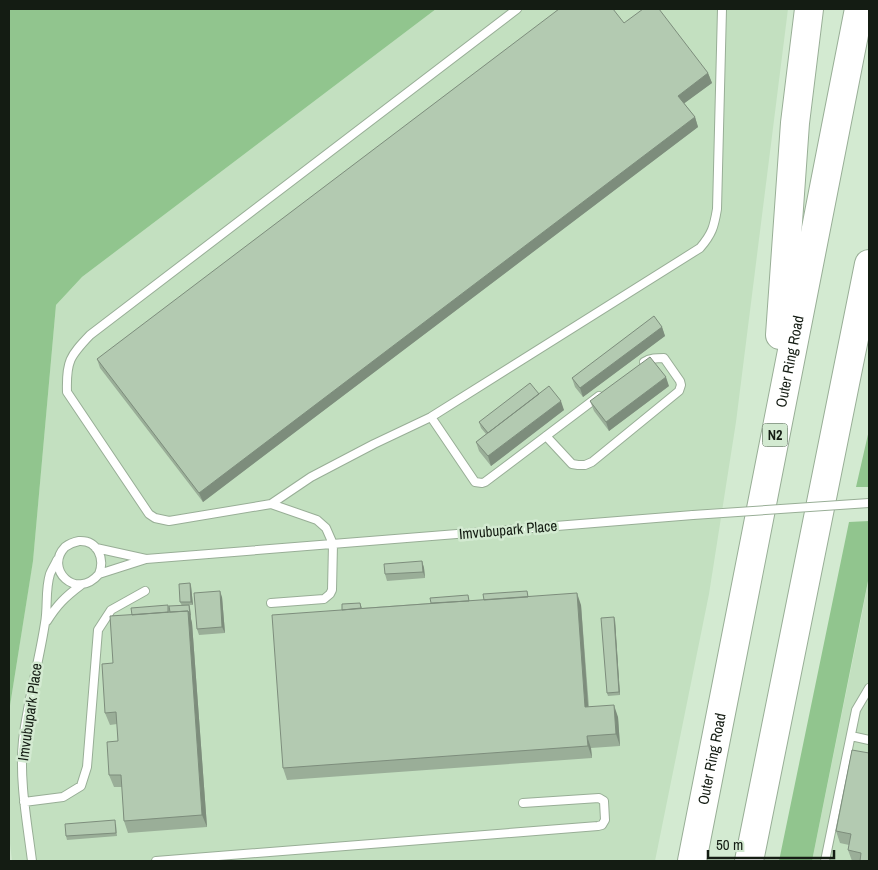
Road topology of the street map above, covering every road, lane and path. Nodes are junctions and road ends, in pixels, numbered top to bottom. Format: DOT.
graph roads {
  1 [pos="517,9"];
  2 [pos="722,9"];
  3 [pos="809,9"];
  4 [pos="859,9"];
  5 [pos="869,264"];
  6 [pos="639,366"];
  7 [pos="608,389"];
  8 [pos="431,416"];
  9 [pos="546,436"];
  10 [pos="771,454"];
  11 [pos="869,503"];
  12 [pos="271,504"];
  13 [pos="333,544"];
  14 [pos="96,548"];
  15 [pos="60,555"];
  16 [pos="146,559"];
  17 [pos="99,574"];
  18 [pos="81,585"];
  19 [pos="145,591"];
  20 [pos="270,602"];
  21 [pos="45,623"];
  22 [pos="869,688"];
  23 [pos="851,736"];
  24 [pos="869,740"];
  25 [pos="24,802"];
  26 [pos="523,803"];
  27 [pos="32,861"];
  28 [pos="156,861"];
  29 [pos="692,861"];
  30 [pos="749,861"];
  31 [pos="825,861"];
  1 -- 12 [label="lane"];
  2 -- 8 [label="lane"];
  3 -- 10 [label="highway"];
  4 -- 10 [label="highway, Outer Ring Road / N2"];
  5 -- 30 [label="highway"];
  6 -- 9 [label="lane"];
  7 -- 9 [label="lane"];
  8 -- 9 [label="lane"];
  8 -- 12 [label="lane"];
  10 -- 29 [label="highway, Outer Ring Road / N2"];
  11 -- 13 [label="lane, Imvubupark Place, bridge"];
  12 -- 13 [label="lane"];
  13 -- 16 [label="lane, Imvubupark Place"];
  13 -- 20 [label="lane"];
  14 -- 15 [label="lane, Imvubupark Place"];
  14 -- 16 [label="lane, Imvubupark Place"];
  14 -- 17 [label="lane"];
  15 -- 18 [label="lane"];
  15 -- 21 [label="lane, Imvubupark Place"];
  16 -- 17 [label="lane, Imvubupark Place"];
  17 -- 18 [label="lane, Imvubupark Place"];
  18 -- 21 [label="lane, Imvubupark Place"];
  19 -- 25 [label="lane"];
  21 -- 25 [label="lane, Imvubupark Place"];
  22 -- 23 [label="lane"];
  23 -- 24 [label="lane"];
  23 -- 31 [label="lane"];
  25 -- 27 [label="lane, Imvubupark Place"];
  26 -- 28 [label="lane"];
}
